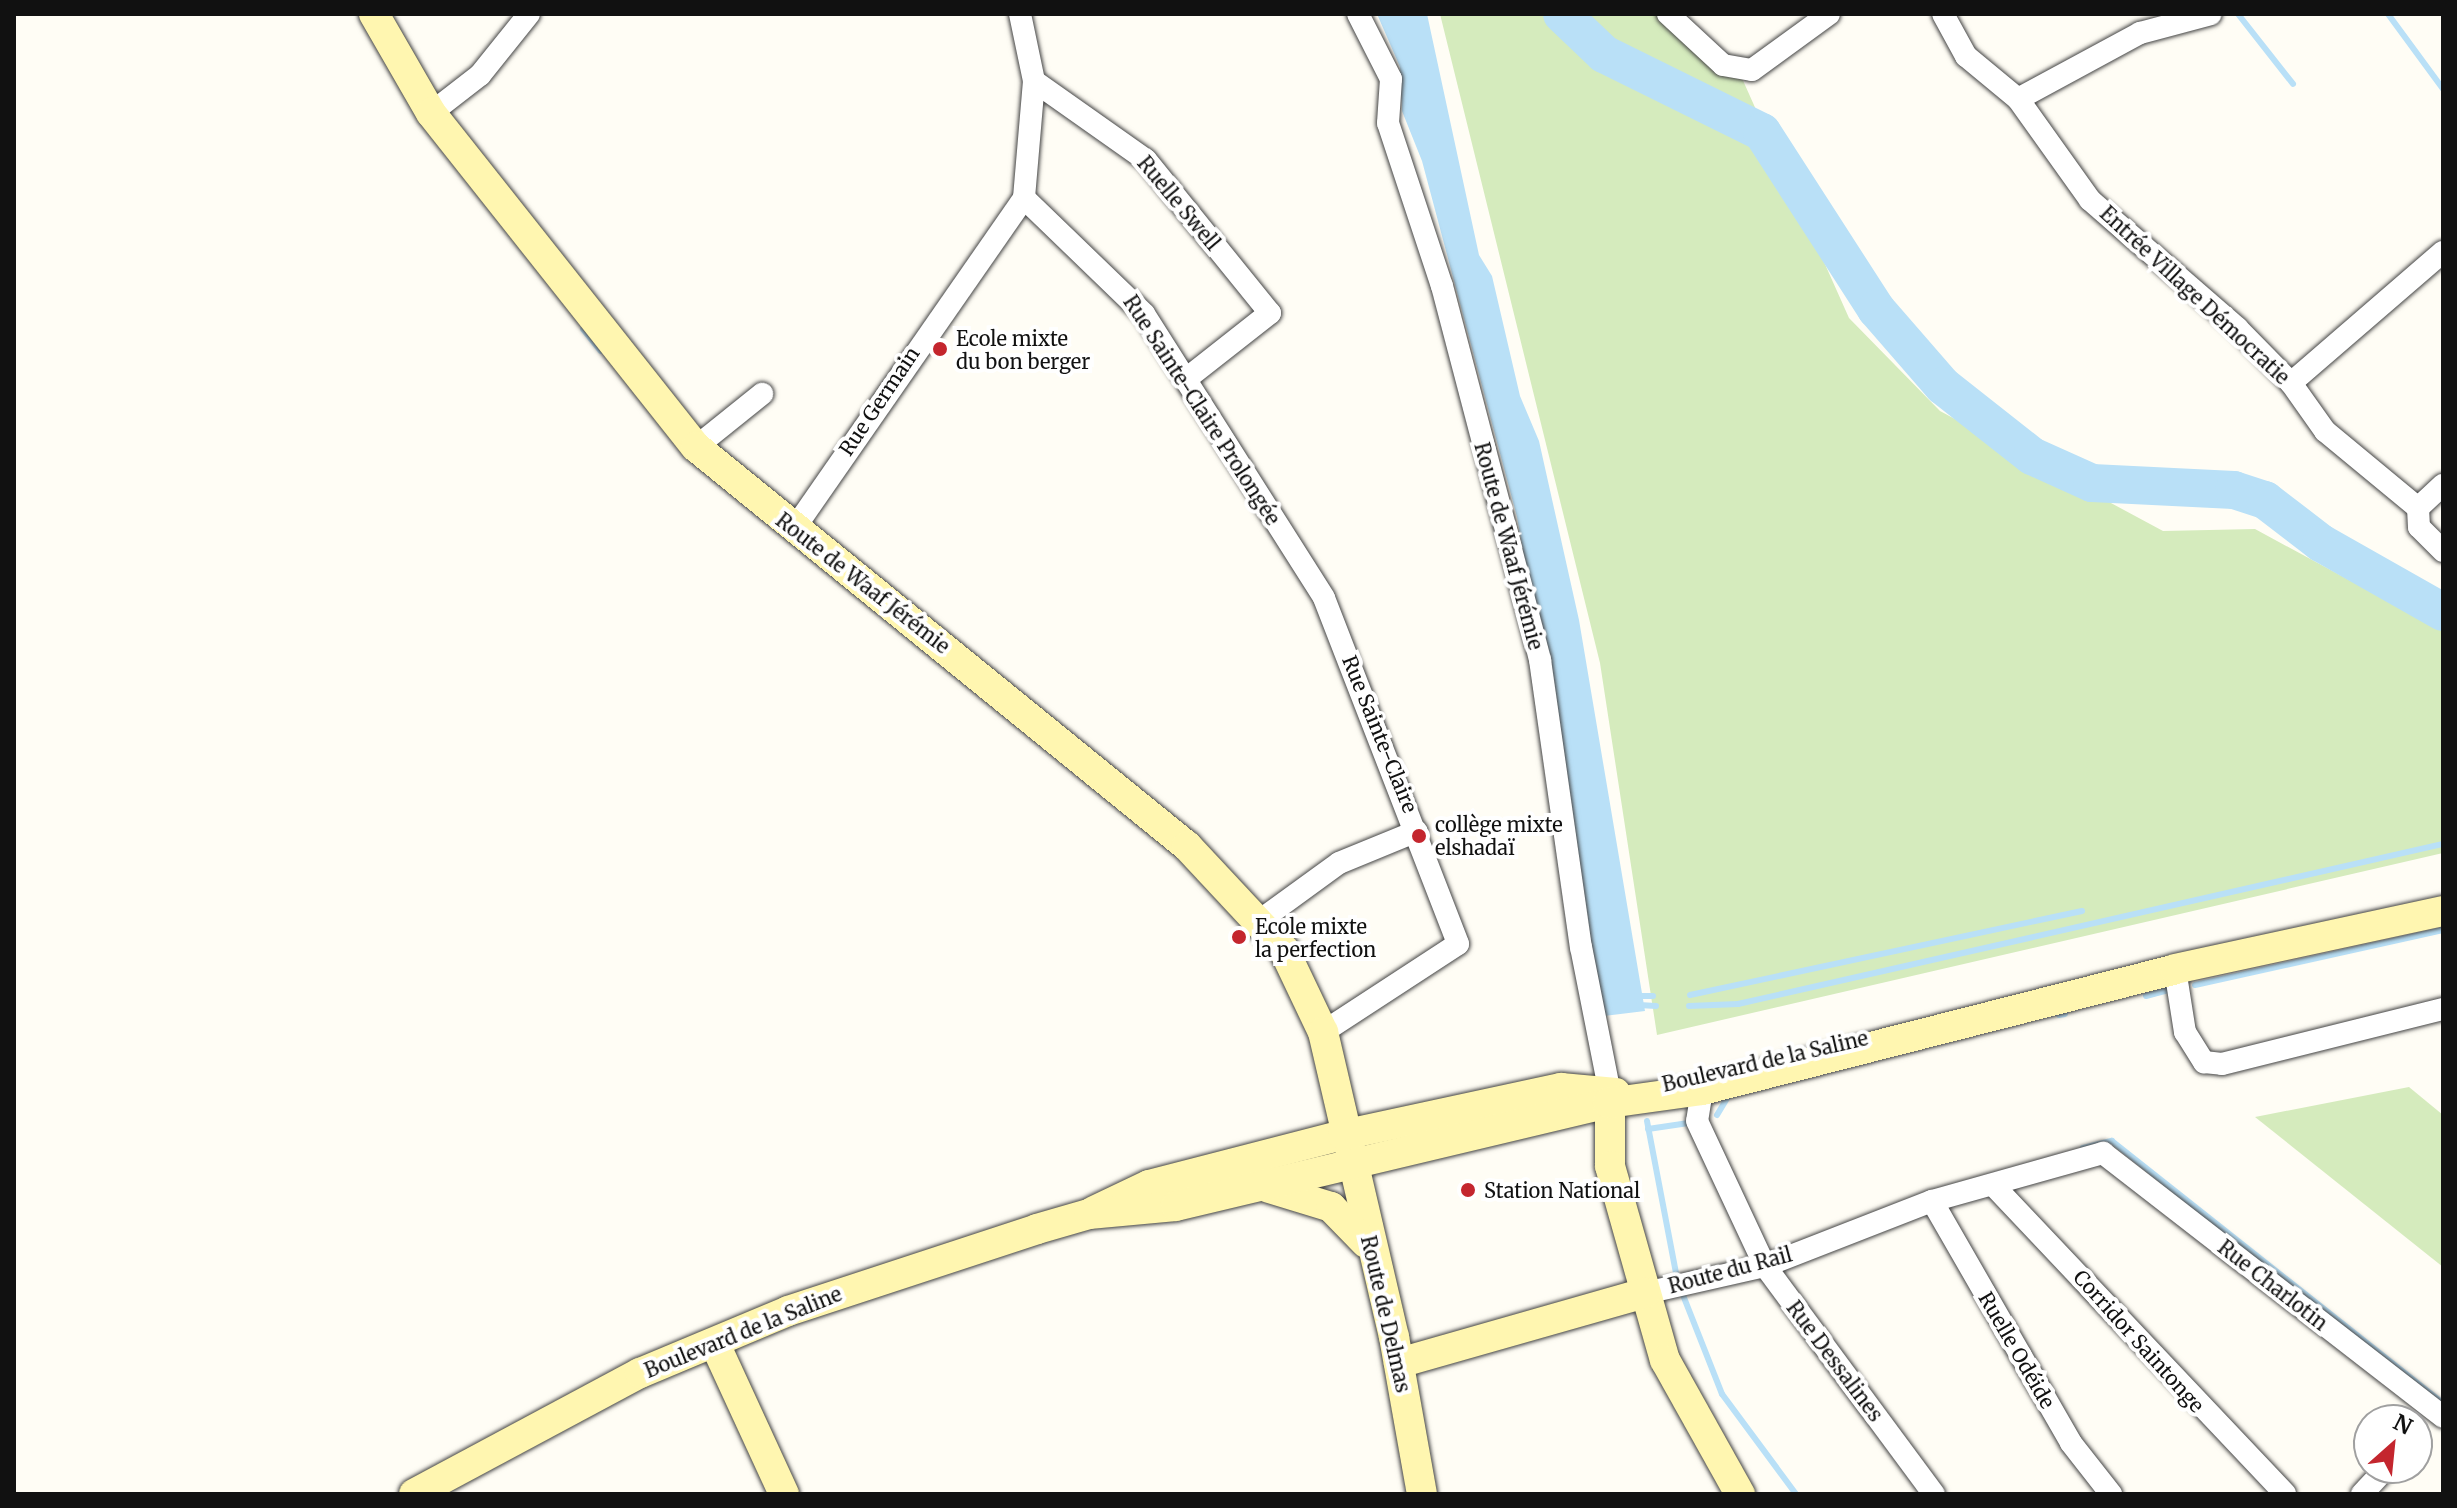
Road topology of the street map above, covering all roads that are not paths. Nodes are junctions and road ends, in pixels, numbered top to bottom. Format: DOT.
graph roads {
  1 [pos="374,14"];
  2 [pos="529,14"];
  3 [pos="1020,14"];
  4 [pos="1358,14"];
  5 [pos="1668,14"];
  6 [pos="1829,14"];
  7 [pos="1943,14"];
  8 [pos="2211,14"];
  9 [pos="1034,81"];
  10 [pos="2018,99"];
  11 [pos="431,113"];
  12 [pos="1024,198"];
  13 [pos="2443,252"];
  14 [pos="1186,379"];
  15 [pos="2291,383"];
  16 [pos="762,394"];
  17 [pos="696,447"];
  18 [pos="2443,485"];
  19 [pos="2418,508"];
  20 [pos="794,529"];
  21 [pos="2443,551"];
  22 [pos="1324,598"];
  23 [pos="1417,831"];
  24 [pos="2443,897"];
  25 [pos="2443,911"];
  26 [pos="1262,919"];
  27 [pos="2175,969"];
  28 [pos="2443,1009"];
  29 [pos="1323,1032"];
  30 [pos="1702,1090"];
  31 [pos="1609,1099"];
  32 [pos="1346,1148"];
  33 [pos="2103,1153"];
  34 [pos="1995,1187"];
  35 [pos="1255,1188"];
  36 [pos="1932,1201"];
  37 [pos="1089,1214"];
  38 [pos="1371,1251"];
  39 [pos="1765,1266"];
  40 [pos="1657,1290"];
  41 [pos="715,1344"];
  42 [pos="1399,1363"];
  43 [pos="2443,1417"];
  44 [pos="414,1494"];
  45 [pos="784,1494"];
  46 [pos="1422,1494"];
  47 [pos="1740,1494"];
  48 [pos="1934,1494"];
  49 [pos="2111,1494"];
  50 [pos="2285,1494"];
  1 -- 11 [label="main road, Route de Waaf Jérémie"];
  2 -- 11 [label="street"];
  3 -- 9 [label="street"];
  4 -- 31 [label="street, Route de Waaf Jérémie"];
  5 -- 6 [label="street"];
  7 -- 10 [label="street, Entrée Village Démocratie"];
  8 -- 10 [label="street"];
  9 -- 12 [label="street"];
  9 -- 14 [label="street, Ruelle Swell"];
  10 -- 15 [label="street, Entrée Village Démocratie"];
  11 -- 17 [label="main road, Route de Waaf Jérémie"];
  12 -- 14 [label="street, Rue Sainte-Claire Prolongée"];
  12 -- 20 [label="street, Rue Germain"];
  13 -- 15 [label="street"];
  14 -- 22 [label="street, Rue Sainte-Claire Prolongée"];
  15 -- 19 [label="street, Entrée Village Démocratie"];
  16 -- 17 [label="street"];
  17 -- 20 [label="main road, Route de Waaf Jérémie"];
  18 -- 19 [label="street"];
  19 -- 21 [label="street, Entrée Village Démocratie"];
  20 -- 26 [label="main road, Route de Waaf Jérémie"];
  22 -- 23 [label="street, Rue Sainte-Claire"];
  23 -- 26 [label="street"];
  23 -- 29 [label="street, Rue Sainte-Claire"];
  24 -- 31 [label="main road, Boulevard de la Saline"];
  25 -- 27 [label="main road, Boulevard de la Saline"];
  26 -- 29 [label="main road, Route de Waaf Jérémie"];
  27 -- 28 [label="street"];
  27 -- 30 [label="main road, Boulevard de la Saline"];
  29 -- 32 [label="main road, Route de Waaf Jérémie"];
  30 -- 31 [label="main road, Boulevard de la Saline"];
  30 -- 39 [label="street, Rue Dessalines"];
  31 -- 32 [label="main road, Boulevard de la Saline"];
  31 -- 40 [label="main road"];
  32 -- 35 [label="main road, Boulevard de la Saline"];
  32 -- 37 [label="main road, Boulevard de la Saline"];
  32 -- 38 [label="main road, Route de Delmas"];
  33 -- 34 [label="street, Route du Rail"];
  33 -- 43 [label="street, Rue Charlotin"];
  34 -- 36 [label="street, Route du Rail"];
  34 -- 50 [label="street, Corridor Saintonge"];
  35 -- 37 [label="main road, Boulevard de la Saline"];
  35 -- 38 [label="main road"];
  36 -- 39 [label="street, Route du Rail"];
  36 -- 49 [label="street, Ruelle Odéide"];
  37 -- 41 [label="main road, Boulevard de la Saline"];
  38 -- 42 [label="main road, Route de Delmas"];
  39 -- 40 [label="street, Route du Rail"];
  39 -- 48 [label="street, Rue Dessalines"];
  40 -- 42 [label="main road, Route du Rail"];
  40 -- 47 [label="main road"];
  41 -- 44 [label="main road, Boulevard de la Saline"];
  41 -- 45 [label="main road"];
  42 -- 46 [label="main road, Route de Delmas"];
}
